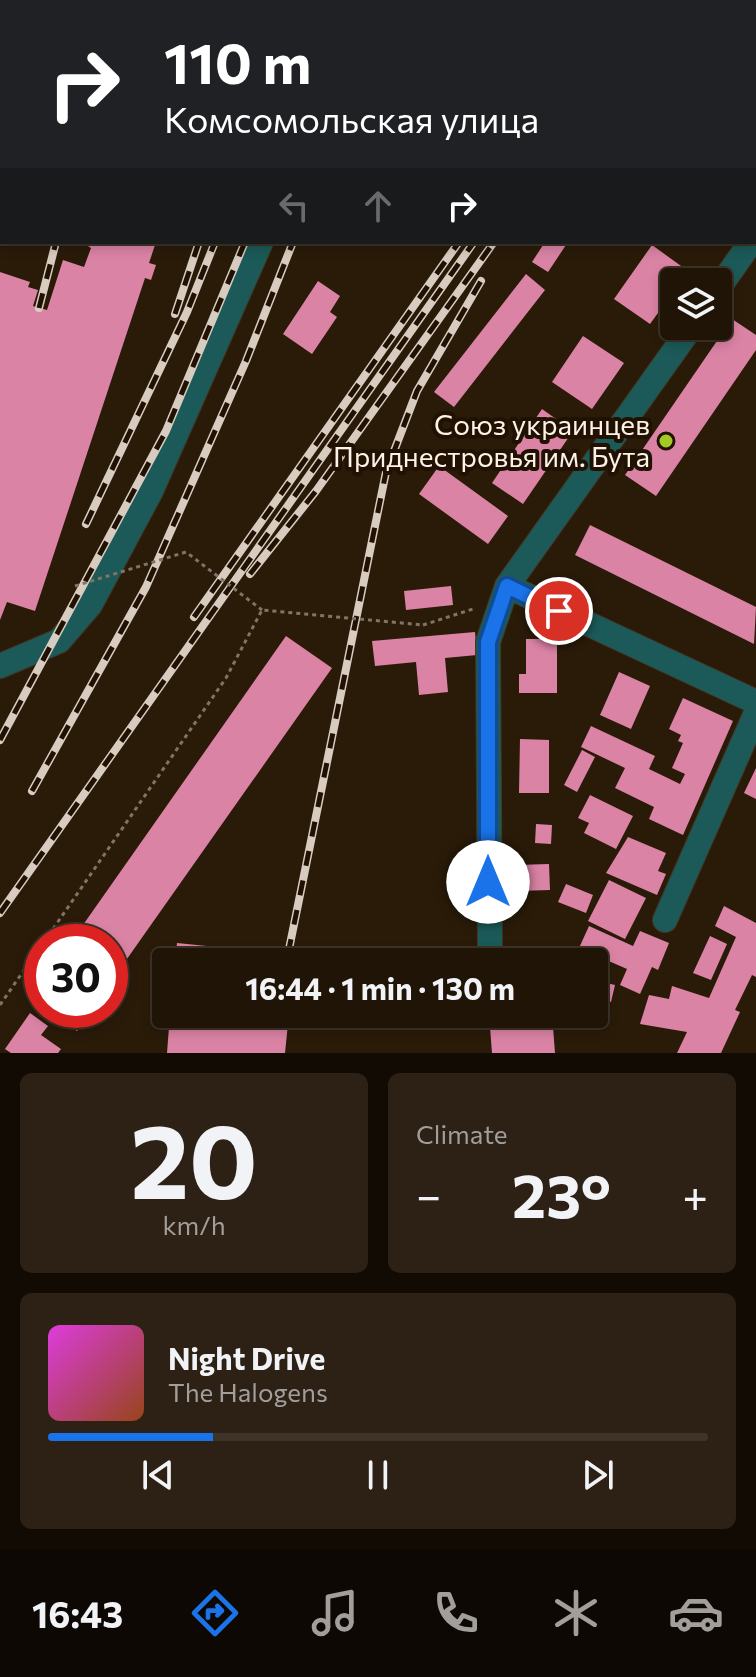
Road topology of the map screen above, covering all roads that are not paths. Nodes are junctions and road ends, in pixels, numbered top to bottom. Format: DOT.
graph roads {
  1 [pos="260,244"];
  2 [pos="750,244"];
  3 [pos="732,269"];
  4 [pos="682,340"];
  5 [pos="505,593"];
  6 [pos="0,666"];
  7 [pos="756,702"];
  8 [pos="756,713"];
  9 [pos="665,920"];
  10 [pos="490,947"];
  1 -- 6 [label="street"];
  2 -- 3 [label="street"];
  4 -- 5 [label="street"];
  5 -- 7 [label="street"];
  5 -- 10 [label="street"];
  8 -- 9 [label="street"];
}
